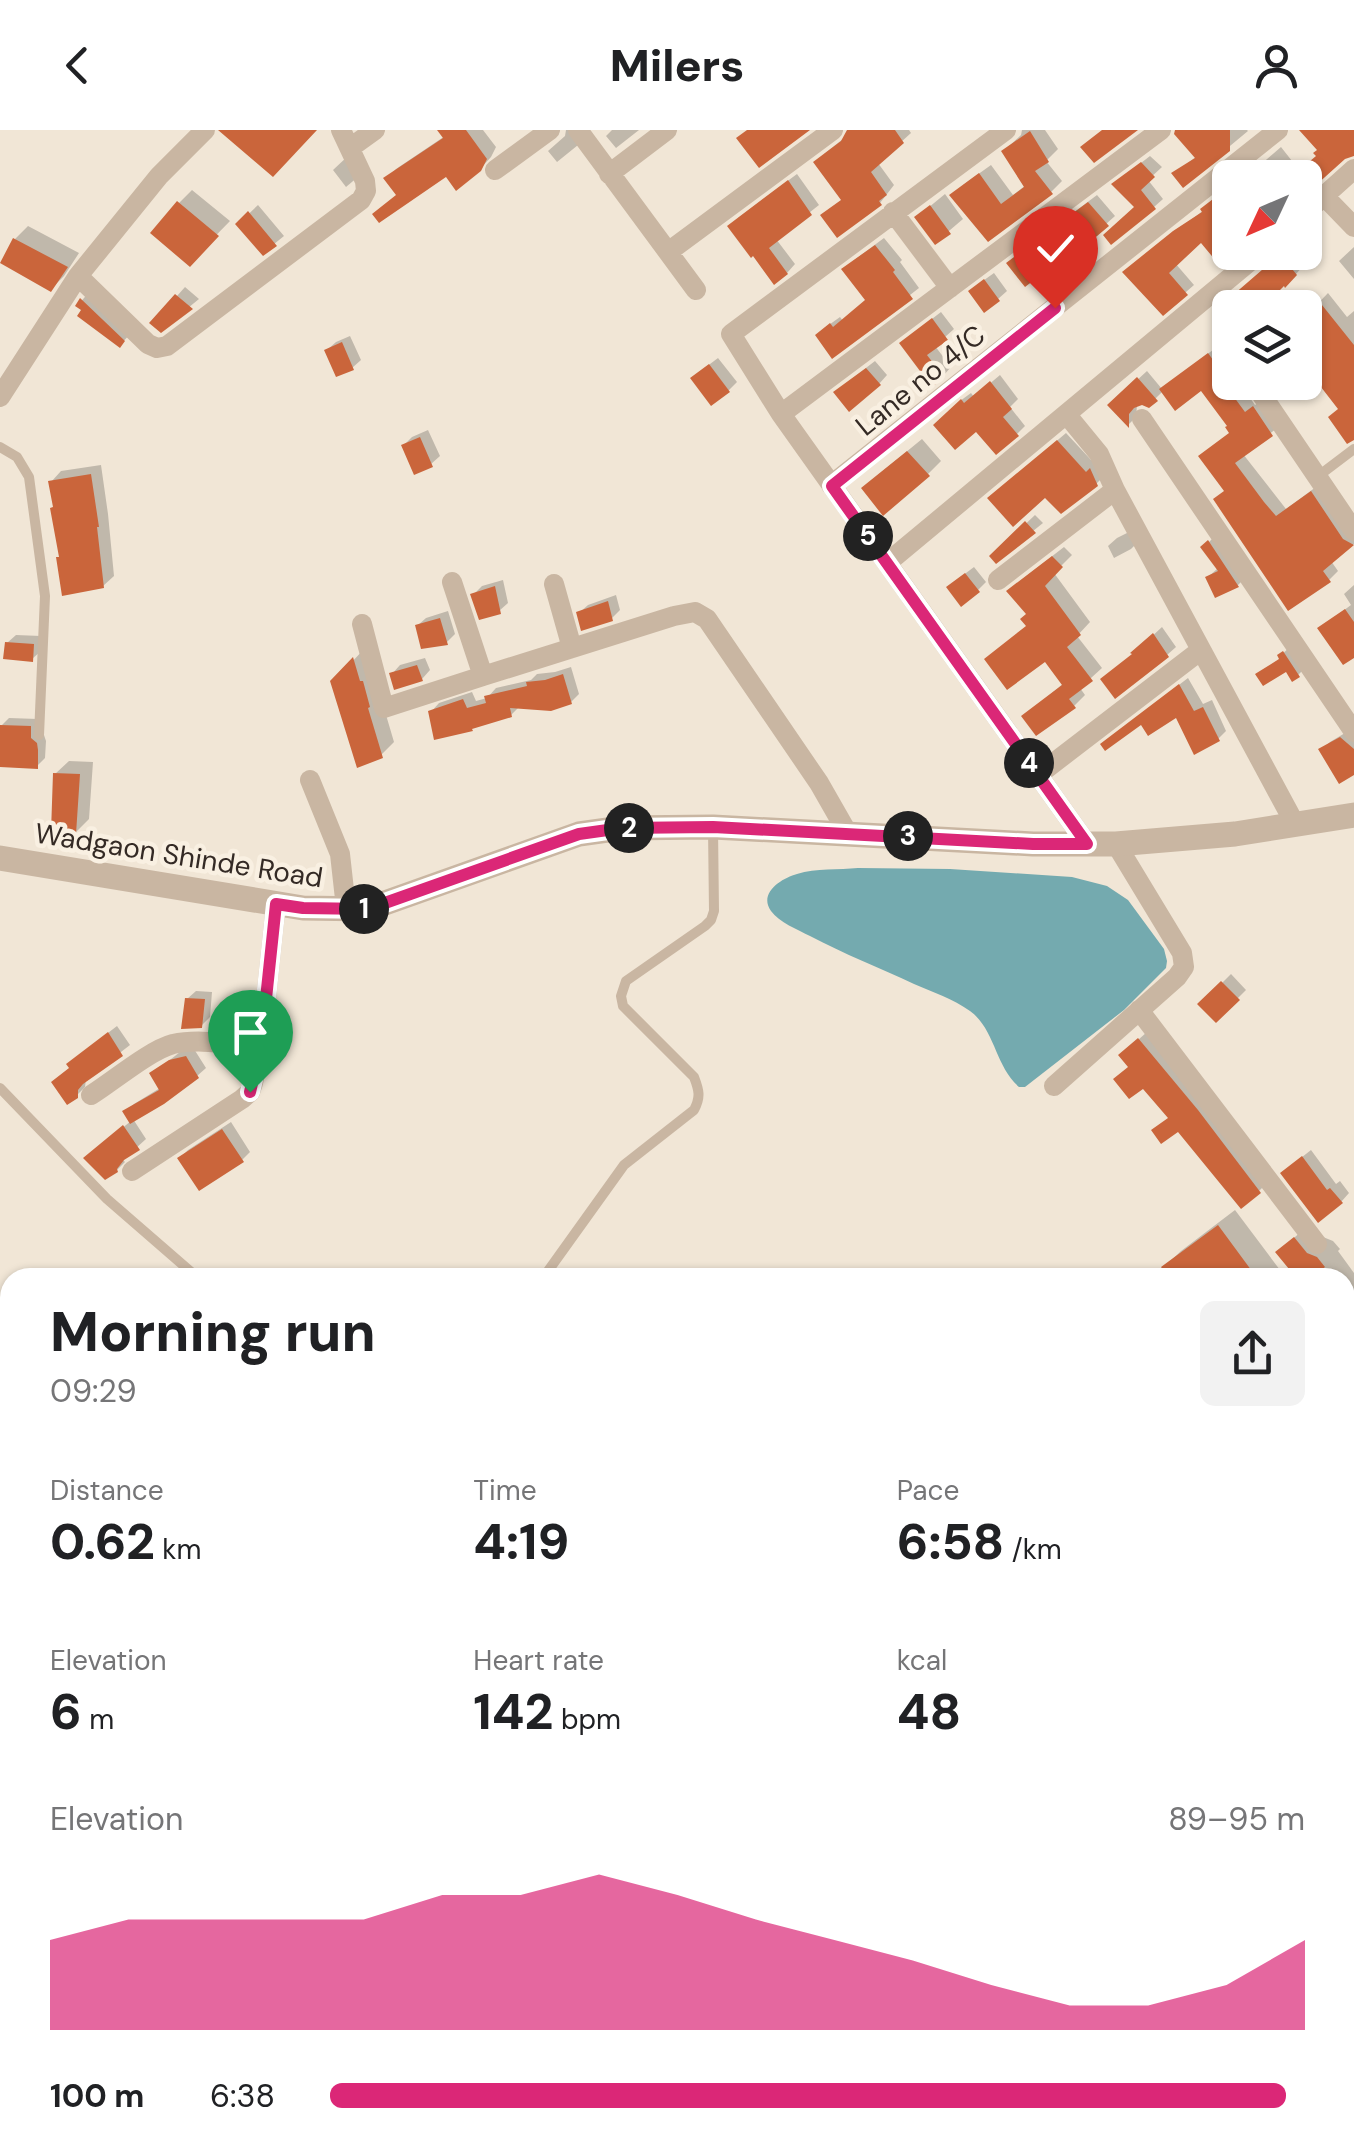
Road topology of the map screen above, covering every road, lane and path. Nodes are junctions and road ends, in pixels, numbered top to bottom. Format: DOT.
graph roads {
  1 [pos="375,130"];
  2 [pos="550,130"];
  3 [pos="578,130"];
  4 [pos="667,130"];
  5 [pos="834,130"];
  6 [pos="1006,130"];
  7 [pos="1161,130"];
  8 [pos="1278,130"];
  9 [pos="196,133"];
  10 [pos="345,139"];
  11 [pos="1354,169"];
  12 [pos="495,170"];
  13 [pos="609,174"];
  14 [pos="1324,196"];
  15 [pos="894,212"];
  16 [pos="1354,227"];
  17 [pos="668,252"];
  18 [pos="1240,270"];
  19 [pos="78,276"];
  20 [pos="950,288"];
  21 [pos="696,290"];
  22 [pos="0,397"];
  23 [pos="1265,400"];
  24 [pos="780,414"];
  25 [pos="1068,414"];
  26 [pos="1142,419"];
  27 [pos="0,448"];
  28 [pos="1354,449"];
  29 [pos="1318,477"];
  30 [pos="832,486"];
  31 [pos="1115,490"];
  32 [pos="1354,531"];
  33 [pos="887,564"];
  34 [pos="998,580"];
  35 [pos="452,582"];
  36 [pos="554,584"];
  37 [pos="362,624"];
  38 [pos="572,648"];
  39 [pos="1201,650"];
  40 [pos="483,676"];
  41 [pos="1354,732"];
  42 [pos="39,735"];
  43 [pos="1038,775"];
  44 [pos="310,780"];
  45 [pos="1354,815"];
  46 [pos="1295,824"];
  47 [pos="713,827"];
  48 [pos="847,832"];
  49 [pos="1087,844"];
  50 [pos="1116,844"];
  51 [pos="0,858"];
  52 [pos="276,904"];
  53 [pos="346,908"];
  54 [pos="1139,1010"];
  55 [pos="261,1046"];
  56 [pos="1054,1086"];
  57 [pos="0,1088"];
  58 [pos="92,1096"];
  59 [pos="132,1170"];
  60 [pos="1318,1244"];
  61 [pos="187,1268"];
  62 [pos="550,1268"];
  1 -- 10 [label="street"];
  2 -- 12 [label="street"];
  3 -- 13 [label="street"];
  4 -- 13 [label="street"];
  5 -- 17 [label="street"];
  6 -- 15 [label="street"];
  7 -- 20 [label="street"];
  8 -- 30 [label="street, Lane no 4/C"];
  9 -- 19 [label="street"];
  10 -- 19 [label="street"];
  11 -- 14 [label="street"];
  13 -- 17 [label="street"];
  14 -- 16 [label="street"];
  15 -- 20 [label="street"];
  15 -- 24 [label="street"];
  17 -- 21 [label="street"];
  18 -- 25 [label="street"];
  19 -- 22 [label="street"];
  20 -- 24 [label="street"];
  23 -- 29 [label="street"];
  24 -- 30 [label="street"];
  25 -- 31 [label="street"];
  25 -- 33 [label="street"];
  26 -- 41 [label="street"];
  27 -- 42 [label="lane"];
  28 -- 29 [label="lane"];
  29 -- 32 [label="street"];
  30 -- 33 [label="street"];
  31 -- 34 [label="street"];
  31 -- 39 [label="street"];
  33 -- 43 [label="street"];
  35 -- 40 [label="street"];
  36 -- 38 [label="street"];
  37 -- 40 [label="street"];
  38 -- 40 [label="street"];
  38 -- 48 [label="street"];
  39 -- 43 [label="street"];
  39 -- 46 [label="street"];
  43 -- 49 [label="street"];
  44 -- 53 [label="street"];
  45 -- 46 [label="street, Wadgaon Shinde Road"];
  46 -- 50 [label="street, Wadgaon Shinde Road"];
  47 -- 48 [label="street, Wadgaon Shinde Road"];
  47 -- 53 [label="street, Wadgaon Shinde Road"];
  47 -- 62 [label="lane"];
  48 -- 49 [label="street, Wadgaon Shinde Road"];
  49 -- 50 [label="street, Wadgaon Shinde Road"];
  50 -- 54 [label="street"];
  51 -- 52 [label="street, Wadgaon Shinde Road"];
  52 -- 53 [label="street, Wadgaon Shinde Road"];
  52 -- 55 [label="street"];
  54 -- 56 [label="street"];
  54 -- 60 [label="street"];
  55 -- 58 [label="street"];
  55 -- 59 [label="street"];
  57 -- 61 [label="lane"];
}
